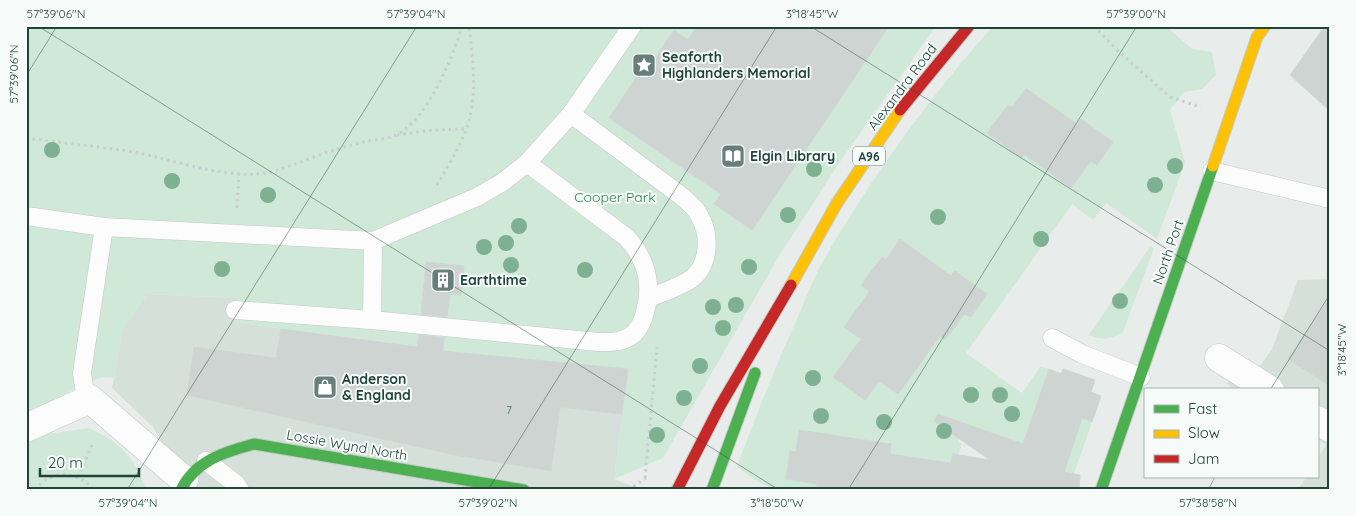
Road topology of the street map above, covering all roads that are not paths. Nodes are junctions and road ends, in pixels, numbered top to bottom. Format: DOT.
graph roads {
  1 [pos="632,26"];
  2 [pos="969,26"];
  3 [pos="1265,26"];
  4 [pos="571,114"];
  5 [pos="527,163"];
  6 [pos="1212,171"];
  7 [pos="1330,200"];
  8 [pos="26,216"];
  9 [pos="104,227"];
  10 [pos="372,241"];
  11 [pos="785,297"];
  12 [pos="649,298"];
  13 [pos="236,310"];
  14 [pos="372,320"];
  15 [pos="1052,338"];
  16 [pos="1219,358"];
  17 [pos="1140,377"];
  18 [pos="1267,388"];
  19 [pos="90,399"];
  20 [pos="1318,421"];
  21 [pos="26,428"];
  22 [pos="1330,428"];
  23 [pos="206,461"];
  24 [pos="182,485"];
  25 [pos="240,490"];
  26 [pos="524,490"];
  27 [pos="678,490"];
  28 [pos="712,490"];
  29 [pos="1101,490"];
  1 -- 4 [label="lane"];
  2 -- 11 [label="main road, Alexandra Road / A96"];
  3 -- 6 [label="main road, North Port"];
  4 -- 5 [label="lane"];
  4 -- 12 [label="lane"];
  5 -- 10 [label="lane"];
  5 -- 12 [label="lane"];
  6 -- 7 [label="lane"];
  6 -- 17 [label="main road, North Port"];
  8 -- 9 [label="lane"];
  9 -- 10 [label="lane"];
  9 -- 19 [label="lane"];
  10 -- 14 [label="lane"];
  11 -- 27 [label="main road, A96"];
  11 -- 28 [label="main road, A96"];
  12 -- 14 [label="lane"];
  13 -- 14 [label="lane"];
  15 -- 17 [label="lane"];
  16 -- 18 [label="street"];
  17 -- 29 [label="main road, North Port"];
  19 -- 21 [label="street"];
  19 -- 24 [label="street"];
  20 -- 22 [label="street"];
  23 -- 24 [label="main road, Lossie Wynd North"];
  23 -- 25 [label="lane"];
  23 -- 26 [label="main road, Lossie Wynd North"];
}
